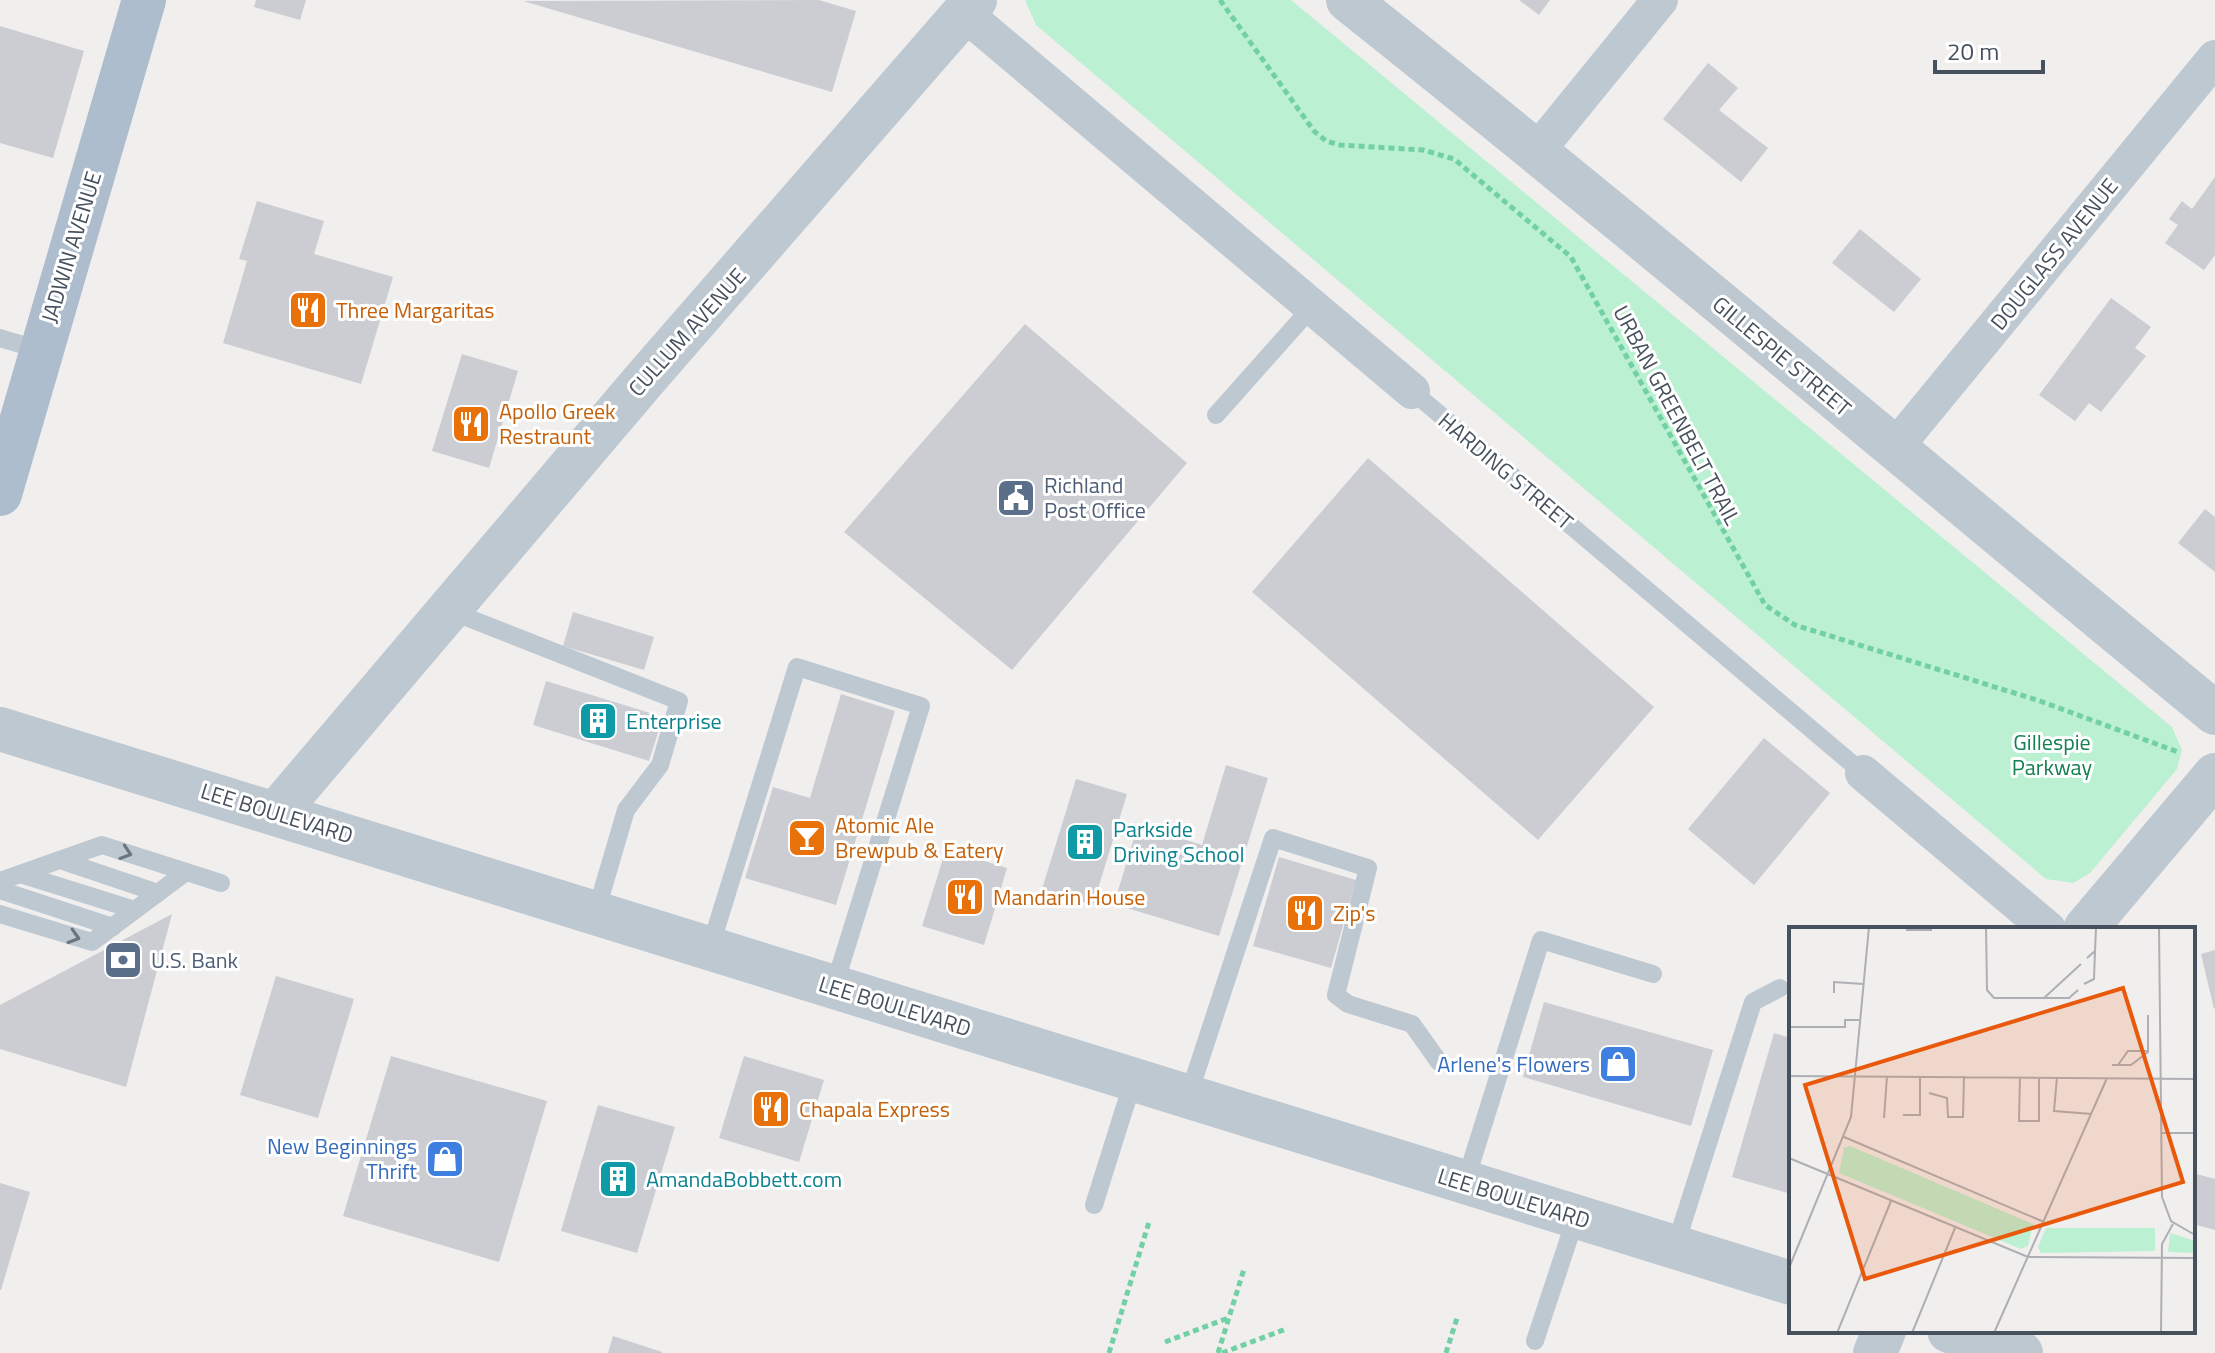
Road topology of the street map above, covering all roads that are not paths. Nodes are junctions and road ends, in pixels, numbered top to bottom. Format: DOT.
graph roads {
  1 [pos="144,0"];
  2 [pos="1348,0"];
  3 [pos="1660,0"];
  4 [pos="970,6"];
  5 [pos="2215,58"];
  6 [pos="1537,151"];
  7 [pos="1312,307"];
  8 [pos="20,344"];
  9 [pos="1412,391"];
  10 [pos="1216,415"];
  11 [pos="1893,450"];
  12 [pos="0,494"];
  13 [pos="448,610"];
  14 [pos="2215,713"];
  15 [pos="0,729"];
  16 [pos="1863,773"];
  17 [pos="2215,775"];
  18 [pos="277,812"];
  19 [pos="60,860"];
  20 [pos="186,872"];
  21 [pos="20,874"];
  22 [pos="0,881"];
  23 [pos="221,883"];
  24 [pos="0,890"];
  25 [pos="158,893"];
  26 [pos="135,910"];
  27 [pos="596,912"];
  28 [pos="0,914"];
  29 [pos="113,927"];
  30 [pos="2046,927"];
  31 [pos="2087,927"];
  32 [pos="710,948"];
  33 [pos="1653,974"];
  34 [pos="834,987"];
  35 [pos="1780,988"];
  36 [pos="1439,1062"];
  37 [pos="1133,1081"];
  38 [pos="1188,1098"];
  39 [pos="1465,1183"];
  40 [pos="1094,1205"];
  41 [pos="1576,1217"];
  42 [pos="1675,1247"];
  43 [pos="1789,1282"];
  44 [pos="1883,1333"];
  45 [pos="1956,1333"];
  46 [pos="1535,1341"];
  47 [pos="1875,1353"];
  48 [pos="2021,1353"];
  1 -- 8 [label="main road, JADWIN AVENUE"];
  2 -- 6 [label="street, GILLESPIE STREET"];
  3 -- 6 [label="street"];
  4 -- 7 [label="street, HARDING STREET"];
  4 -- 13 [label="street, CULLUM AVENUE"];
  5 -- 11 [label="street, DOUGLASS AVENUE"];
  6 -- 11 [label="street, GILLESPIE STREET"];
  7 -- 9 [label="street, HARDING STREET"];
  7 -- 10 [label="lane"];
  8 -- 12 [label="main road, JADWIN AVENUE"];
  9 -- 16 [label="lane, HARDING STREET"];
  11 -- 14 [label="street, GILLESPIE STREET"];
  13 -- 18 [label="street, CULLUM AVENUE"];
  13 -- 27 [label="lane"];
  15 -- 18 [label="street, LEE BOULEVARD"];
  16 -- 30 [label="street, HARDING STREET"];
  17 -- 31 [label="street"];
  18 -- 27 [label="street, LEE BOULEVARD"];
  19 -- 20 [label="lane, one-way"];
  19 -- 21 [label="lane"];
  19 -- 25 [label="lane"];
  20 -- 23 [label="lane"];
  20 -- 25 [label="lane"];
  21 -- 22 [label="lane"];
  21 -- 26 [label="lane"];
  24 -- 29 [label="lane"];
  25 -- 26 [label="lane"];
  26 -- 29 [label="lane"];
  27 -- 32 [label="street, LEE BOULEVARD"];
  28 -- 29 [label="lane, one-way"];
  32 -- 34 [label="street, LEE BOULEVARD"];
  32 -- 34 [label="lane"];
  33 -- 39 [label="lane"];
  34 -- 37 [label="street, LEE BOULEVARD"];
  35 -- 42 [label="lane"];
  36 -- 38 [label="lane"];
  37 -- 38 [label="street, LEE BOULEVARD"];
  37 -- 40 [label="lane"];
  38 -- 39 [label="street, LEE BOULEVARD"];
  39 -- 41 [label="street, LEE BOULEVARD"];
  41 -- 42 [label="street, LEE BOULEVARD"];
  41 -- 46 [label="lane"];
  42 -- 43 [label="street, LEE BOULEVARD"];
  44 -- 47 [label="street"];
  45 -- 48 [label="street"];
}
